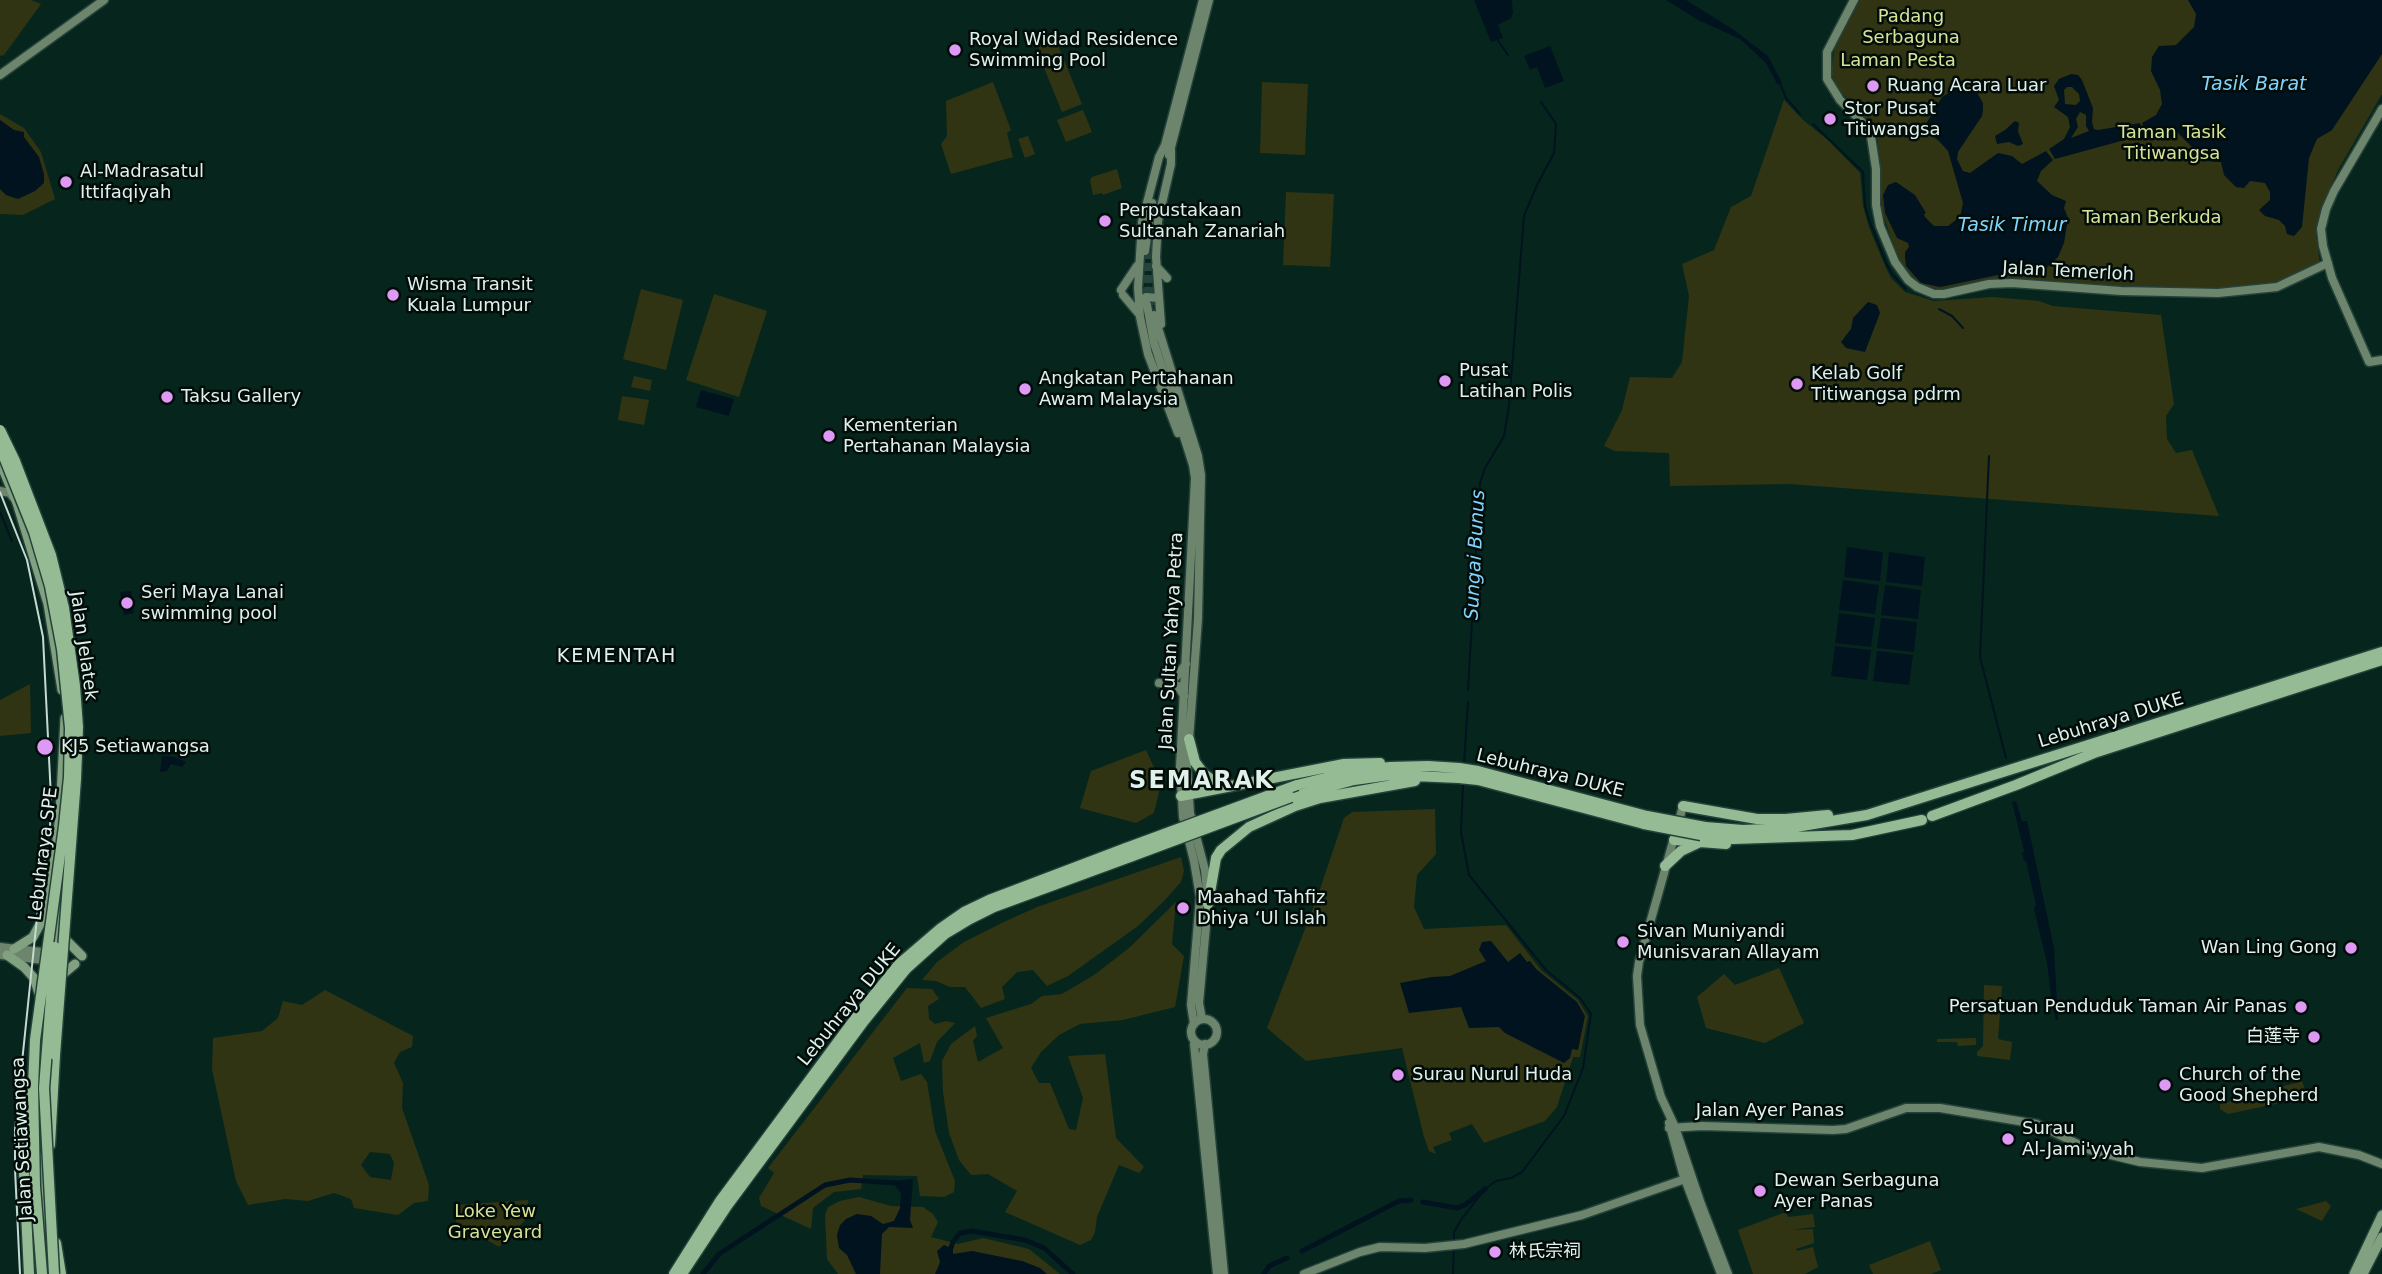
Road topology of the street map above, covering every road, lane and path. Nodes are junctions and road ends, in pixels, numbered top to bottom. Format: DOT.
graph roads {
  1 [pos="104,0"];
  2 [pos="1203,0"];
  3 [pos="1209,0"];
  4 [pos="1854,0"];
  5 [pos="0,75"];
  6 [pos="2382,108"];
  7 [pos="1168,148"];
  8 [pos="1149,256"];
  9 [pos="2328,263"];
  10 [pos="1138,267"];
  11 [pos="1151,301"];
  12 [pos="1140,317"];
  13 [pos="2382,360"];
  14 [pos="0,429"];
  15 [pos="1185,444"];
  16 [pos="0,447"];
  17 [pos="0,462"];
  18 [pos="18,466"];
  19 [pos="4,483"];
  20 [pos="0,491"];
  21 [pos="17,503"];
  22 [pos="1196,650"];
  23 [pos="2382,652"];
  24 [pos="2382,660"];
  25 [pos="1186,669"];
  26 [pos="1175,678"];
  27 [pos="1159,683"];
  28 [pos="1195,684"];
  29 [pos="1185,699"];
  30 [pos="1189,739"];
  31 [pos="1428,766"];
  32 [pos="1459,773"];
  33 [pos="1445,777"];
  34 [pos="1239,786"];
  35 [pos="1185,796"];
  36 [pos="1921,797"];
  37 [pos="1683,806"];
  38 [pos="71,825"];
  39 [pos="1702,835"];
  40 [pos="1674,840"];
  41 [pos="1128,852"];
  42 [pos="1665,866"];
  43 [pos="1208,904"];
  44 [pos="48,910"];
  45 [pos="56,928"];
  46 [pos="0,947"];
  47 [pos="7,953"];
  48 [pos="42,956"];
  49 [pos="54,957"];
  50 [pos="53,986"];
  51 [pos="40,996"];
  52 [pos="1202,1019"];
  53 [pos="1194,1024"];
  54 [pos="35,1040"];
  55 [pos="1195,1041"];
  56 [pos="1205,1044"];
  57 [pos="33,1090"];
  58 [pos="1672,1127"];
  59 [pos="50,1147"];
  60 [pos="2382,1161"];
  61 [pos="1687,1175"];
  62 [pos="50,1182"];
  63 [pos="723,1204"];
  64 [pos="2382,1215"];
  65 [pos="2382,1237"];
  66 [pos="1457,1244"];
  67 [pos="1220,1273"];
  68 [pos="31,1274"];
  69 [pos="45,1274"];
  70 [pos="54,1274"];
  71 [pos="61,1274"];
  72 [pos="674,1274"];
  73 [pos="682,1274"];
  74 [pos="1295,1274"];
  75 [pos="1304,1274"];
  76 [pos="1721,1274"];
  77 [pos="1728,1274"];
  78 [pos="2354,1274"];
  79 [pos="2362,1274"];
  1 -- 5 [label="main road"];
  2 -- 7 [label="main road"];
  3 -- 7 [label="main road"];
  4 -- 9 [label="main road, Jalan Temerloh"];
  6 -- 9 [label="main road"];
  7 -- 8 [label="main road"];
  8 -- 10 [label="main road"];
  8 -- 11 [label="main road"];
  8 -- 11 [label="main road"];
  9 -- 13 [label="main road"];
  10 -- 11 [label="main road"];
  10 -- 12 [label="main road"];
  11 -- 12 [label="main road"];
  11 -- 15 [label="main road, Jalan Sultan Yahya Petra"];
  11 -- 22 [label="main road, Jalan Sultan Yahya Petra"];
  12 -- 15 [label="main road"];
  14 -- 18 [label="main road, Jalan Jelatek"];
  14 -- 38 [label="highway, Lebuhraya SPE, bridge"];
  15 -- 25 [label="main road, Jalan Sultan Yahya Petra"];
  16 -- 54 [label="highway, Lebuhraya SPE, bridge"];
  17 -- 19 [label="main road, Jalan Jelatek"];
  18 -- 19 [label="main road"];
  18 -- 45 [label="main road, Jalan Jelatek"];
  19 -- 21 [label="main road, Jalan Jelatek"];
  20 -- 21 [label="main road"];
  21 -- 44 [label="main road, Jalan Jelatek"];
  22 -- 25 [label="main road"];
  22 -- 28 [label="main road, Jalan Sultan Yahya Petra"];
  23 -- 36 [label="highway, Lebuhraya DUKE"];
  24 -- 39 [label="highway, Lebuhraya DUKE"];
  25 -- 26 [label="main road"];
  25 -- 28 [label="main road"];
  25 -- 29 [label="main road, Jalan Sultan Yahya Petra"];
  27 -- 29 [label="main road"];
  28 -- 30 [label="main road, Jalan Sultan Yahya Petra"];
  29 -- 35 [label="main road, Jalan Sultan Yahya Petra"];
  30 -- 34 [label="highway"];
  30 -- 35 [label="main road, Jalan Sultan Yahya Petra"];
  31 -- 32 [label="highway, Lebuhraya DUKE"];
  31 -- 34 [label="highway"];
  31 -- 41 [label="highway, Lebuhraya DUKE, bridge"];
  32 -- 33 [label="highway, Lebuhraya DUKE"];
  32 -- 39 [label="highway, Lebuhraya DUKE, bridge"];
  33 -- 41 [label="highway, Lebuhraya DUKE, bridge"];
  33 -- 43 [label="highway"];
  34 -- 35 [label="highway"];
  35 -- 43 [label="main road, Jalan Sultan Yahya Petra"];
  35 -- 53 [label="main road, Jalan Sultan Yahya Petra"];
  36 -- 37 [label="highway"];
  36 -- 39 [label="highway, Lebuhraya DUKE"];
  37 -- 40 [label="main road"];
  38 -- 59 [label="highway, bridge"];
  38 -- 70 [label="highway, bridge"];
  39 -- 40 [label="highway"];
  39 -- 42 [label="highway"];
  40 -- 42 [label="main road"];
  41 -- 63 [label="highway, Lebuhraya DUKE"];
  42 -- 58 [label="main road"];
  43 -- 52 [label="main road, Jalan Sultan Yahya Petra"];
  44 -- 47 [label="main road"];
  44 -- 48 [label="main road, Jalan Jelatek"];
  45 -- 49 [label="main road, Jalan Jelatek"];
  45 -- 50 [label="main road"];
  46 -- 47 [label="main road"];
  47 -- 48 [label="main road"];
  47 -- 51 [label="main road"];
  48 -- 49 [label="main road"];
  48 -- 51 [label="main road, Jalan Setiawangsa"];
  49 -- 50 [label="main road, Jalan Setiawangsa"];
  50 -- 59 [label="main road, Jalan Setiawangsa"];
  51 -- 57 [label="main road, Jalan Setiawangsa"];
  52 -- 53 [label="main road"];
  52 -- 56 [label="main road, Jalan Sultan Yahya Petra"];
  53 -- 55 [label="main road, Jalan Sultan Yahya Petra"];
  54 -- 68 [label="highway, bridge"];
  54 -- 69 [label="highway, Lebuhraya SPE, bridge"];
  55 -- 56 [label="main road"];
  55 -- 67 [label="main road, Jalan Sultan Yahya Petra"];
  56 -- 67 [label="main road, Jalan Sultan Yahya Petra"];
  57 -- 68 [label="highway"];
  57 -- 69 [label="main road, Jalan Setiawangsa"];
  58 -- 60 [label="main road, Jalan Ayer Panas"];
  58 -- 61 [label="main road"];
  59 -- 62 [label="main road, Jalan Setiawangsa"];
  61 -- 66 [label="main road"];
  61 -- 76 [label="main road"];
  61 -- 77 [label="main road"];
  62 -- 70 [label="main road, Jalan Setiawangsa"];
  62 -- 71 [label="highway"];
  63 -- 72 [label="highway, Lebuhraya DUKE"];
  63 -- 73 [label="highway, Lebuhraya DUKE"];
  64 -- 78 [label="main road"];
  65 -- 79 [label="main road"];
  66 -- 74 [label="main road"];
  66 -- 75 [label="main road"];
}
